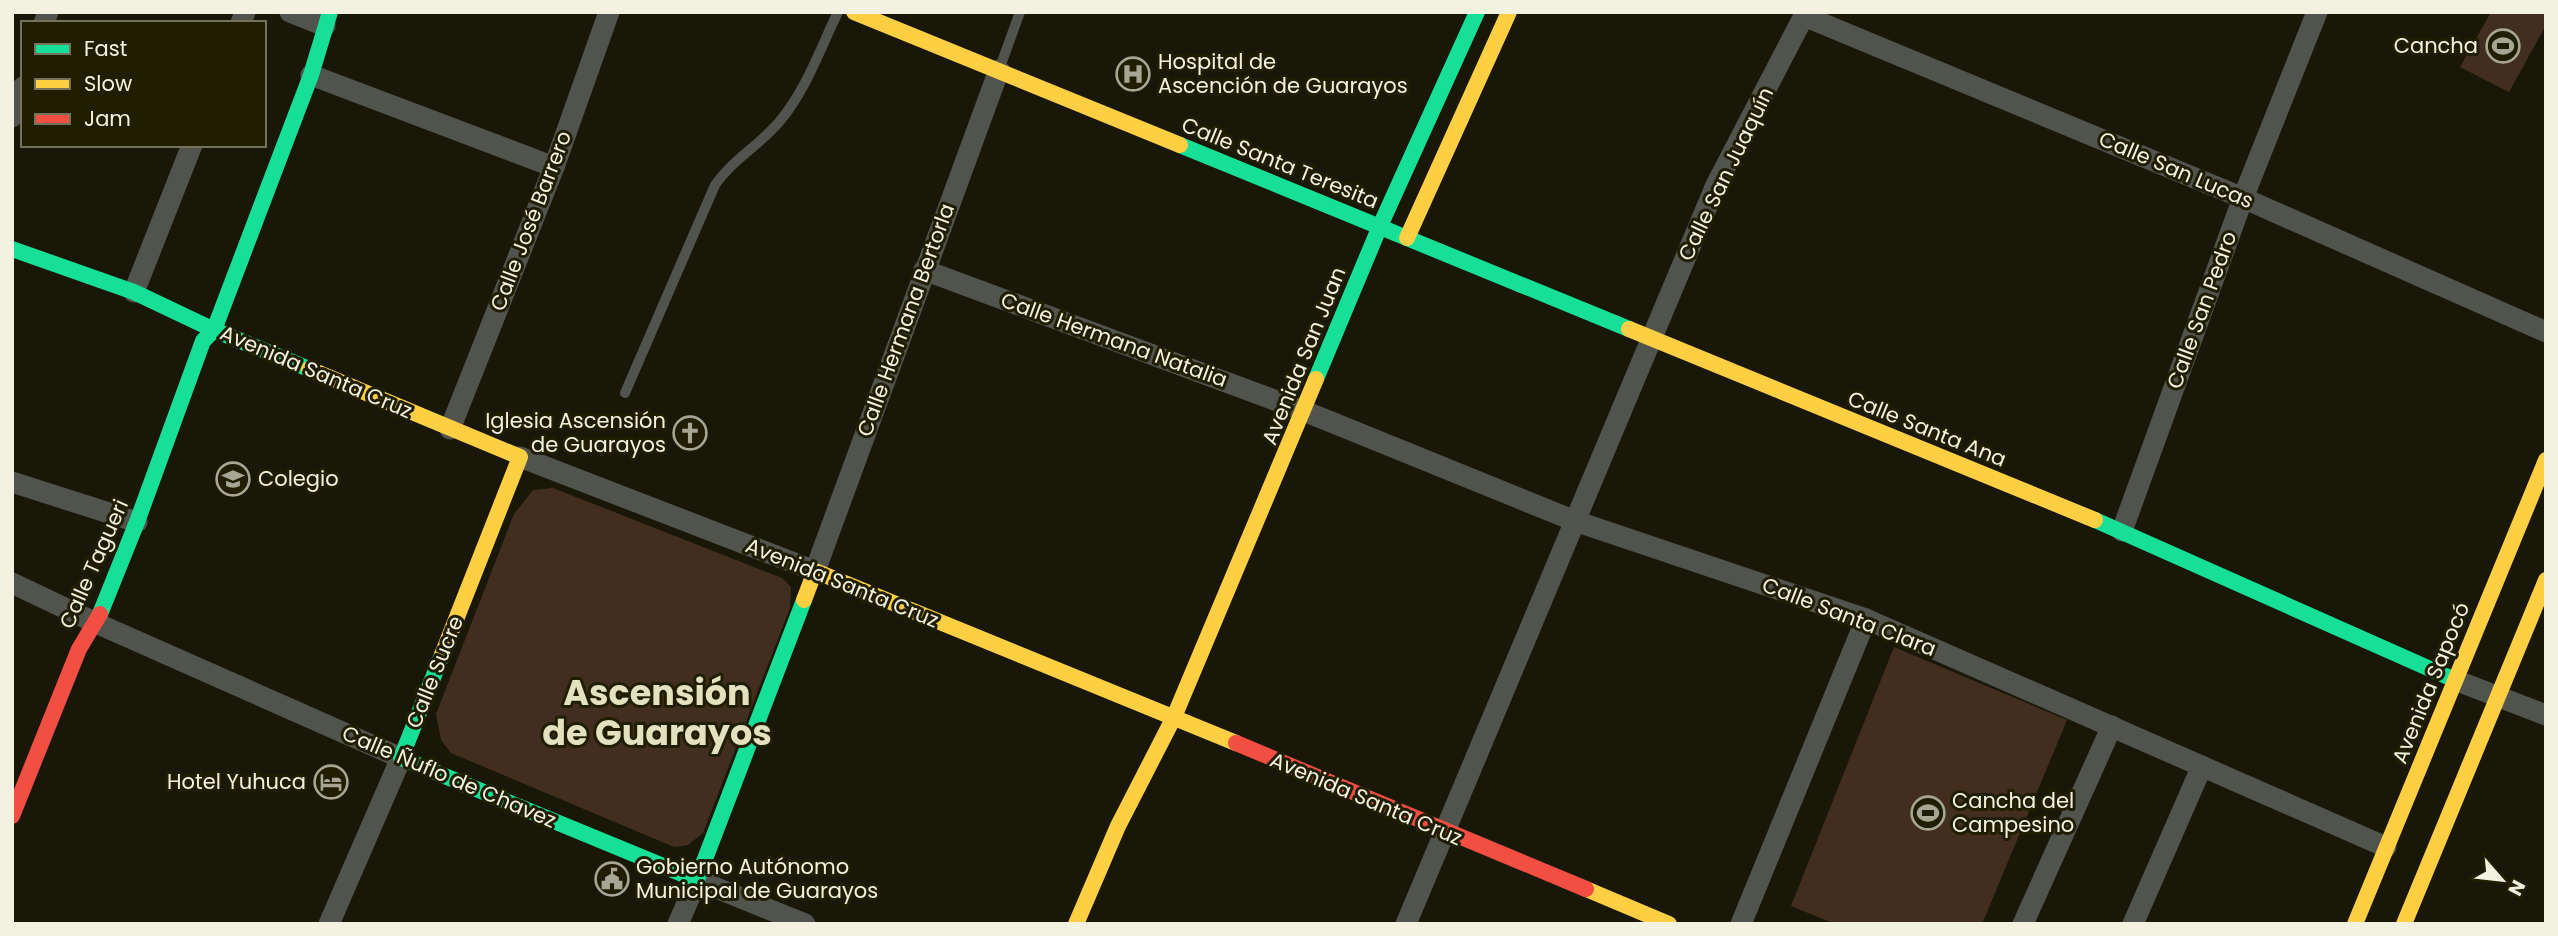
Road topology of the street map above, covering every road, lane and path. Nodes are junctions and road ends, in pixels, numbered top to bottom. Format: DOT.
graph roads {
  1 [pos="290,12"];
  2 [pos="609,12"];
  3 [pos="838,12"];
  4 [pos="854,12"];
  5 [pos="1020,12"];
  6 [pos="1477,12"];
  7 [pos="1509,12"];
  8 [pos="2316,12"];
  9 [pos="1805,14"];
  10 [pos="328,19"];
  11 [pos="999,70"];
  12 [pos="312,75"];
  13 [pos="21,92"];
  14 [pos="12,117"];
  15 [pos="191,147"];
  16 [pos="554,167"];
  17 [pos="2244,198"];
  18 [pos="1380,226"];
  19 [pos="1407,238"];
  20 [pos="12,249"];
  21 [pos="924,270"];
  22 [pos="134,292"];
  23 [pos="214,330"];
  24 [pos="2546,332"];
  25 [pos="1651,338"];
  26 [pos="625,393"];
  27 [pos="1304,411"];
  28 [pos="450,429"];
  29 [pos="520,457"];
  30 [pos="2546,460"];
  31 [pos="12,482"];
  32 [pos="1575,521"];
  33 [pos="137,522"];
  34 [pos="2122,531"];
  35 [pos="815,571"];
  36 [pos="2546,580"];
  37 [pos="12,583"];
  38 [pos="1866,619"];
  39 [pos="96,623"];
  40 [pos="2455,680"];
  41 [pos="2497,697"];
  42 [pos="2546,715"];
  43 [pos="1174,717"];
  44 [pos="2112,726"];
  45 [pos="401,758"];
  46 [pos="2202,766"];
  47 [pos="12,816"];
  48 [pos="1444,832"];
  49 [pos="2386,847"];
  50 [pos="697,880"];
  51 [pos="329,924"];
  52 [pos="678,924"];
  53 [pos="804,924"];
  54 [pos="1076,924"];
  55 [pos="1406,924"];
  56 [pos="1670,924"];
  57 [pos="1741,924"];
  58 [pos="2023,924"];
  59 [pos="2133,924"];
  60 [pos="2355,924"];
  61 [pos="2404,924"];
  1 -- 10 [label="street"];
  2 -- 16 [label="street, Calle José Barrero"];
  3 -- 26 [label="lane"];
  4 -- 11 [label="main road, Calle Santa Teresita"];
  5 -- 11 [label="lane"];
  6 -- 18 [label="main road, Avenida San Juan"];
  7 -- 19 [label="main road"];
  8 -- 17 [label="street, Calle San Pedro"];
  9 -- 17 [label="street, Calle San Lucas"];
  9 -- 25 [label="street, Calle San Juaquín"];
  10 -- 12 [label="main road, Calle Tagueri"];
  11 -- 18 [label="main road, Calle Santa Teresita"];
  11 -- 21 [label="street, Calle Hermana Bertorla"];
  12 -- 16 [label="street"];
  12 -- 23 [label="main road, Calle Tagueri"];
  13 -- 14 [label="street"];
  15 -- 22 [label="street"];
  16 -- 28 [label="street, Calle José Barrero"];
  17 -- 24 [label="street, Calle San Lucas"];
  17 -- 34 [label="street, Calle San Pedro"];
  18 -- 19 [label="main road, Calle Santa Ana"];
  18 -- 27 [label="main road, Avenida San Juan"];
  19 -- 25 [label="main road, Calle Santa Ana"];
  20 -- 22 [label="main road, Avenida Santa Cruz"];
  21 -- 27 [label="street, Calle Hermana Natalia"];
  21 -- 35 [label="street, Calle Hermana Bertorla"];
  22 -- 23 [label="main road, Avenida Santa Cruz"];
  23 -- 28 [label="main road, Avenida Santa Cruz"];
  23 -- 33 [label="main road, Calle Tagueri"];
  25 -- 32 [label="street, Calle San Juaquín"];
  25 -- 34 [label="main road, Calle Santa Ana"];
  27 -- 32 [label="street, Calle Santa Clara"];
  27 -- 43 [label="main road, Avenida San Juan"];
  28 -- 29 [label="main road, Avenida Santa Cruz"];
  29 -- 35 [label="street, Avenida Santa Cruz"];
  29 -- 45 [label="main road, Calle Sucre"];
  30 -- 40 [label="main road, Avenida Sapocó"];
  31 -- 33 [label="street"];
  32 -- 38 [label="street, Calle Santa Clara"];
  32 -- 48 [label="street, Calle San Juaquín"];
  33 -- 39 [label="main road, Calle Tagueri"];
  34 -- 40 [label="main road, Calle Santa Ana"];
  35 -- 43 [label="main road, Avenida Santa Cruz"];
  35 -- 50 [label="main road"];
  36 -- 41 [label="main road"];
  37 -- 39 [label="street, Calle Ñuflo de Chavez"];
  38 -- 44 [label="street, Calle Santa Clara"];
  38 -- 57 [label="street"];
  39 -- 45 [label="street, Calle Ñuflo de Chavez"];
  39 -- 47 [label="main road, Calle Tagueri"];
  40 -- 41 [label="street"];
  40 -- 49 [label="main road, Avenida Sapocó"];
  41 -- 42 [label="street"];
  41 -- 61 [label="main road"];
  43 -- 48 [label="main road, Avenida Santa Cruz"];
  43 -- 54 [label="main road, Avenida San Juan"];
  44 -- 46 [label="street, Calle Santa Clara"];
  44 -- 58 [label="street"];
  45 -- 50 [label="main road, Calle Ñuflo de Chavez"];
  45 -- 51 [label="street, Calle Sucre"];
  46 -- 49 [label="street, Calle Santa Clara"];
  46 -- 59 [label="street"];
  48 -- 55 [label="street, Calle San Juaquín"];
  48 -- 56 [label="main road, Avenida Santa Cruz"];
  49 -- 60 [label="main road, Avenida Sapocó"];
  50 -- 52 [label="street"];
  50 -- 53 [label="street, Calle Ñuflo de Chavez"];
}
